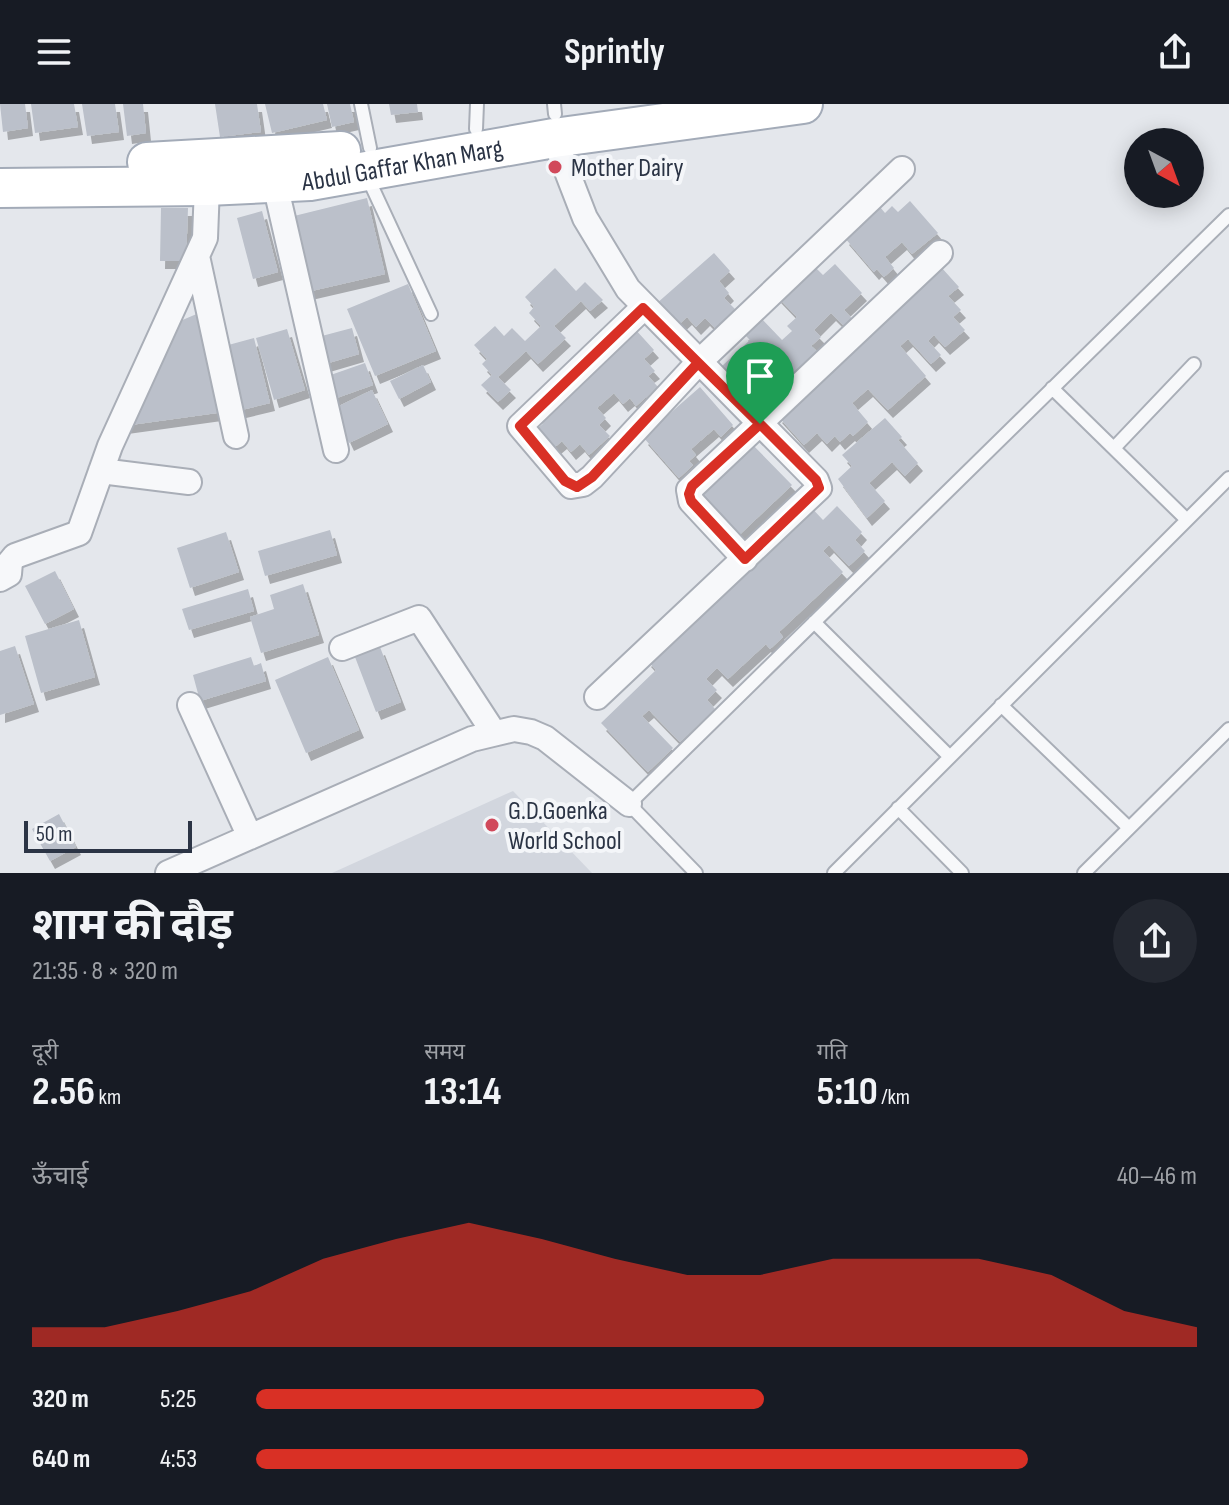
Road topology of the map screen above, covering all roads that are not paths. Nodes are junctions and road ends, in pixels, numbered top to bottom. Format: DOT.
graph roads {
  1 [pos="361,104"];
  2 [pos="620,104"];
  3 [pos="803,104"];
  4 [pos="763,106"];
  5 [pos="476,116"];
  6 [pos="554,119"];
  7 [pos="367,160"];
  8 [pos="0,165"];
  9 [pos="902,169"];
  10 [pos="275,184"];
  11 [pos="207,186"];
  12 [pos="0,188"];
  13 [pos="1229,215"];
  14 [pos="940,253"];
  15 [pos="197,256"];
  16 [pos="643,308"];
  17 [pos="431,314"];
  18 [pos="698,363"];
  19 [pos="1194,364"];
  20 [pos="1052,388"];
  21 [pos="760,424"];
  22 [pos="236,436"];
  23 [pos="1114,448"];
  24 [pos="336,450"];
  25 [pos="101,471"];
  26 [pos="1229,478"];
  27 [pos="189,482"];
  28 [pos="1187,520"];
  29 [pos="745,559"];
  30 [pos="0,579"];
  31 [pos="814,622"];
  32 [pos="342,648"];
  33 [pos="597,697"];
  34 [pos="190,705"];
  35 [pos="1001,705"];
  36 [pos="1229,729"];
  37 [pos="494,733"];
  38 [pos="950,757"];
  39 [pos="629,804"];
  40 [pos="898,808"];
  41 [pos="1129,828"];
  42 [pos="250,837"];
  43 [pos="168,873"];
  44 [pos="696,873"];
  45 [pos="834,873"];
  46 [pos="962,873"];
  47 [pos="1084,873"];
  1 -- 7 [label="lane"];
  2 -- 6 [label="main road, Abdul Gaffar Khan Marg"];
  3 -- 4 [label="main road, Abdul Gaffar Khan Marg"];
  4 -- 6 [label="main road, Abdul Gaffar Khan Marg"];
  5 -- 6 [label="main road, Abdul Gaffar Khan Marg"];
  5 -- 7 [label="main road, Abdul Gaffar Khan Marg"];
  6 -- 7 [label="main road, Abdul Gaffar Khan Marg"];
  6 -- 16 [label="street"];
  7 -- 8 [label="main road, Abdul Gaffar Khan Marg"];
  7 -- 10 [label="main road, Abdul Gaffar Khan Marg"];
  7 -- 17 [label="lane"];
  9 -- 18 [label="street"];
  10 -- 11 [label="main road, Abdul Gaffar Khan Marg"];
  10 -- 24 [label="street"];
  11 -- 12 [label="main road, Abdul Gaffar Khan Marg"];
  11 -- 15 [label="street"];
  13 -- 20 [label="lane"];
  14 -- 21 [label="street"];
  15 -- 22 [label="street"];
  15 -- 25 [label="street"];
  16 -- 18 [label="street"];
  16 -- 18 [label="street"];
  18 -- 21 [label="street"];
  19 -- 23 [label="lane"];
  20 -- 23 [label="lane"];
  20 -- 31 [label="lane"];
  21 -- 29 [label="street"];
  21 -- 29 [label="street"];
  23 -- 28 [label="lane"];
  25 -- 27 [label="street"];
  25 -- 30 [label="street"];
  26 -- 28 [label="lane"];
  28 -- 35 [label="lane"];
  29 -- 33 [label="street"];
  31 -- 38 [label="lane"];
  31 -- 39 [label="lane"];
  32 -- 37 [label="street"];
  34 -- 42 [label="street"];
  35 -- 38 [label="lane"];
  35 -- 41 [label="lane"];
  36 -- 41 [label="lane"];
  37 -- 39 [label="street"];
  37 -- 42 [label="street"];
  38 -- 40 [label="lane"];
  39 -- 44 [label="lane"];
  40 -- 45 [label="lane"];
  40 -- 46 [label="lane"];
  41 -- 47 [label="lane"];
  42 -- 43 [label="street"];
}
